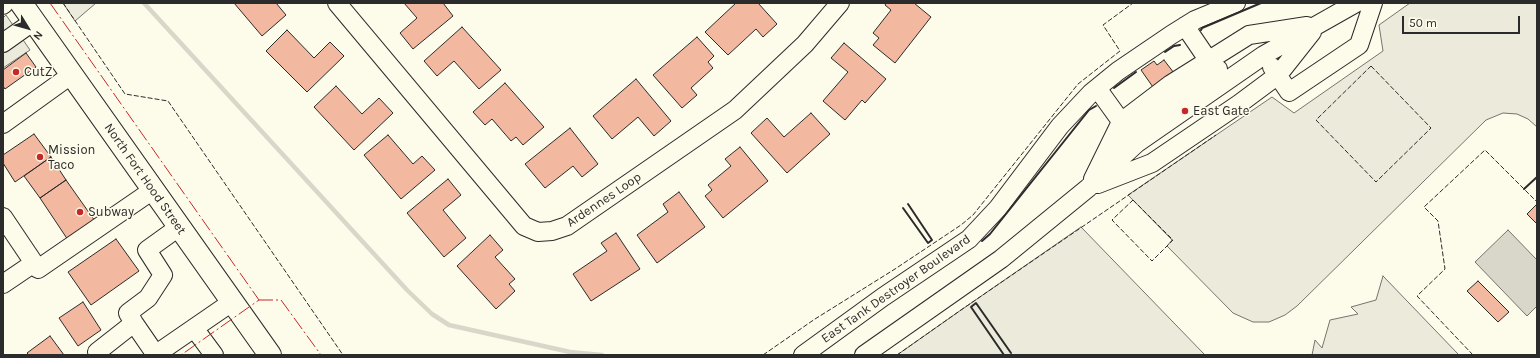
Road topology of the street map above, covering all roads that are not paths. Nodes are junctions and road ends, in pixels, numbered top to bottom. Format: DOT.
graph roads {
  1 [pos="21,3"];
  2 [pos="337,3"];
  3 [pos="840,3"];
  4 [pos="1236,3"];
  5 [pos="1356,3"];
  6 [pos="1373,3"];
  7 [pos="34,21"];
  8 [pos="1318,24"];
  9 [pos="1185,26"];
  10 [pos="3,43"];
  11 [pos="1263,55"];
  12 [pos="71,75"];
  13 [pos="1224,82"];
  14 [pos="1097,88"];
  15 [pos="3,124"];
  16 [pos="1137,143"];
  17 [pos="1088,188"];
  18 [pos="152,190"];
  19 [pos="3,217"];
  20 [pos="179,227"];
  21 [pos="34,263"];
  22 [pos="3,284"];
  23 [pos="232,302"];
  24 [pos="134,323"];
  25 [pos="194,328"];
  26 [pos="97,352"];
  27 [pos="164,352"];
  28 [pos="263,353"];
  29 [pos="214,355"];
  30 [pos="803,355"];
  31 [pos="864,355"];
  1 -- 7 [label="main road, North Fort Hood Street"];
  2 -- 3 [label="street, Ardennes Loop"];
  4 -- 9 [label="street, East Tank Destroyer Boulevard"];
  5 -- 8 [label="street"];
  6 -- 11 [label="street"];
  7 -- 10 [label="street"];
  7 -- 12 [label="main road, North Fort Hood Street"];
  8 -- 11 [label="street"];
  8 -- 11 [label="street"];
  8 -- 11 [label="street"];
  9 -- 13 [label="street"];
  9 -- 14 [label="street, East Tank Destroyer Boulevard"];
  11 -- 13 [label="street"];
  11 -- 13 [label="street"];
  11 -- 13 [label="street"];
  12 -- 15 [label="street"];
  12 -- 18 [label="main road, North Fort Hood Street"];
  13 -- 16 [label="street"];
  13 -- 16 [label="street"];
  13 -- 16 [label="street"];
  14 -- 16 [label="street"];
  14 -- 30 [label="street, East Tank Destroyer Boulevard"];
  16 -- 17 [label="street"];
  16 -- 17 [label="street"];
  16 -- 17 [label="street"];
  17 -- 31 [label="street"];
  18 -- 20 [label="main road, North Fort Hood Street"];
  18 -- 21 [label="street"];
  19 -- 21 [label="street"];
  20 -- 23 [label="main road, North Fort Hood Street"];
  20 -- 24 [label="street"];
  21 -- 22 [label="street"];
  23 -- 25 [label="street"];
  23 -- 28 [label="main road, North Fort Hood Street"];
  24 -- 26 [label="street"];
  24 -- 27 [label="street"];
  25 -- 27 [label="street"];
  25 -- 29 [label="street"];
}
